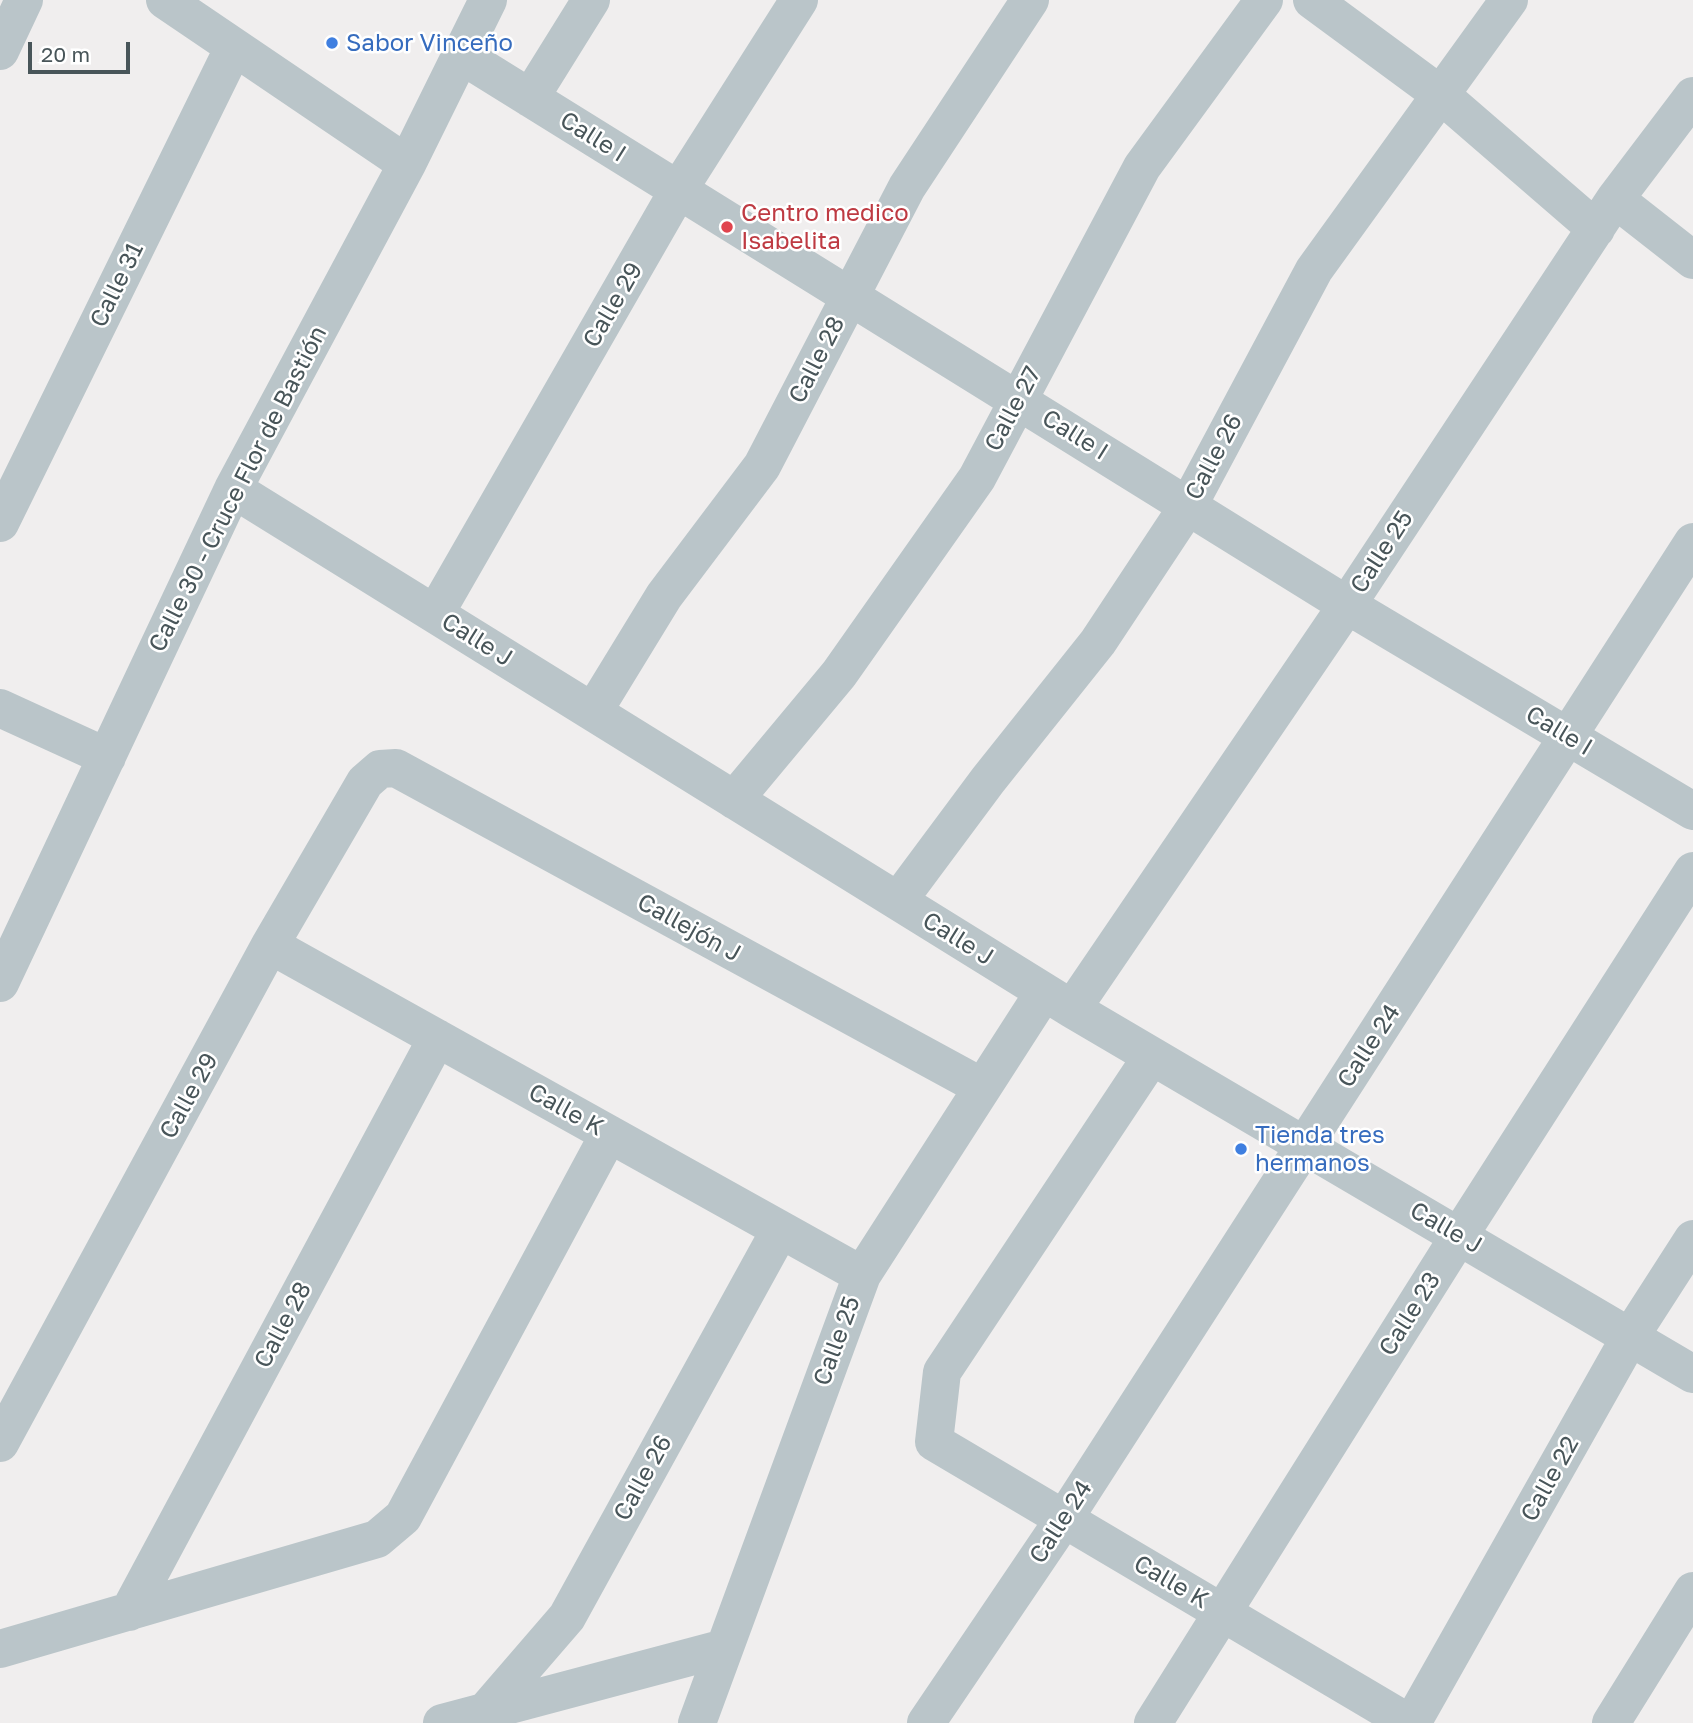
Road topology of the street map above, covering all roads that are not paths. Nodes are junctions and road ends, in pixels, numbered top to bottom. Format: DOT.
graph roads {
  1 [pos="24,0"];
  2 [pos="164,0"];
  3 [pos="591,0"];
  4 [pos="799,0"];
  5 [pos="1030,0"];
  6 [pos="1264,0"];
  7 [pos="1312,0"];
  8 [pos="1509,0"];
  9 [pos="486,1"];
  10 [pos="234,47"];
  11 [pos="0,51"];
  12 [pos="461,54"];
  13 [pos="1441,95"];
  14 [pos="1693,96"];
  15 [pos="530,98"];
  16 [pos="407,164"];
  17 [pos="679,189"];
  18 [pos="1606,214"];
  19 [pos="1693,260"];
  20 [pos="849,296"];
  21 [pos="1018,399"];
  22 [pos="233,488"];
  23 [pos="1188,506"];
  24 [pos="0,523"];
  25 [pos="1693,542"];
  26 [pos="1347,605"];
  27 [pos="435,614"];
  28 [pos="0,708"];
  29 [pos="593,712"];
  30 [pos="1568,736"];
  31 [pos="107,757"];
  32 [pos="396,768"];
  33 [pos="734,800"];
  34 [pos="1693,811"];
  35 [pos="1693,871"];
  36 [pos="898,901"];
  37 [pos="270,945"];
  38 [pos="0,983"];
  39 [pos="1058,1000"];
  40 [pos="437,1038"];
  41 [pos="1152,1056"];
  42 [pos="982,1087"];
  43 [pos="609,1134"];
  44 [pos="1304,1146"];
  45 [pos="780,1230"];
  46 [pos="1459,1236"];
  47 [pos="1693,1238"];
  48 [pos="862,1275"];
  49 [pos="1630,1337"];
  50 [pos="1693,1374"];
  51 [pos="0,1443"];
  52 [pos="1064,1519"];
  53 [pos="1693,1591"];
  54 [pos="129,1612"];
  55 [pos="1223,1612"];
  56 [pos="724,1648"];
  57 [pos="0,1649"];
  58 [pos="485,1712"];
  59 [pos="442,1723"];
  60 [pos="697,1723"];
  61 [pos="926,1723"];
  62 [pos="1153,1723"];
  63 [pos="1410,1723"];
  64 [pos="1611,1723"];
  1 -- 11 [label="street"];
  2 -- 10 [label="street"];
  3 -- 15 [label="street"];
  4 -- 17 [label="street, Calle 29"];
  5 -- 20 [label="street, Calle 28"];
  6 -- 21 [label="street, Calle 27"];
  7 -- 13 [label="street"];
  8 -- 13 [label="street, Calle 26"];
  9 -- 12 [label="street, Calle 30 - Cruce Flor de Bastión"];
  10 -- 16 [label="street"];
  10 -- 24 [label="street, Calle 31"];
  12 -- 15 [label="street, Calle I"];
  12 -- 16 [label="street, Calle 30 - Cruce Flor de Bastión"];
  13 -- 18 [label="street"];
  13 -- 23 [label="street, Calle 26"];
  14 -- 18 [label="street, Calle 25"];
  15 -- 17 [label="street, Calle I"];
  16 -- 22 [label="street, Calle 30 - Cruce Flor de Bastión"];
  17 -- 20 [label="street, Calle I"];
  17 -- 27 [label="street, Calle 29"];
  18 -- 19 [label="street"];
  18 -- 26 [label="street, Calle 25"];
  20 -- 21 [label="street, Calle I"];
  20 -- 29 [label="street, Calle 28"];
  21 -- 23 [label="street, Calle I"];
  21 -- 33 [label="street, Calle 27"];
  22 -- 27 [label="street, Calle J"];
  22 -- 31 [label="street, Calle 30 - Cruce Flor de Bastión"];
  23 -- 26 [label="street, Calle I"];
  23 -- 36 [label="street, Calle 26"];
  25 -- 30 [label="street, Calle 24"];
  26 -- 30 [label="street, Calle I"];
  26 -- 39 [label="street, Calle 25"];
  27 -- 29 [label="street, Calle J"];
  28 -- 31 [label="street"];
  29 -- 33 [label="street, Calle J"];
  30 -- 34 [label="street, Calle I"];
  30 -- 44 [label="street, Calle 24"];
  31 -- 38 [label="street, Calle 30 - Cruce Flor de Bastión"];
  32 -- 37 [label="street, Calle 29"];
  32 -- 42 [label="street, Callejón J"];
  33 -- 36 [label="street, Calle J"];
  35 -- 46 [label="street, Calle 23"];
  36 -- 39 [label="street, Calle J"];
  37 -- 40 [label="street, Calle K"];
  37 -- 51 [label="street, Calle 29"];
  39 -- 41 [label="street, Calle J"];
  39 -- 42 [label="street, Calle 25"];
  40 -- 43 [label="street, Calle K"];
  40 -- 54 [label="street, Calle 28"];
  41 -- 44 [label="street, Calle J"];
  41 -- 52 [label="street, Calle K"];
  42 -- 48 [label="street, Calle 25"];
  43 -- 45 [label="street, Calle K"];
  43 -- 54 [label="street"];
  44 -- 46 [label="street, Calle J"];
  44 -- 52 [label="street, Calle 24"];
  45 -- 48 [label="street, Calle K"];
  45 -- 58 [label="street, Calle 26"];
  46 -- 49 [label="street, Calle J"];
  46 -- 55 [label="street, Calle 23"];
  47 -- 49 [label="street, Calle 22"];
  48 -- 56 [label="street, Calle 25"];
  49 -- 50 [label="street, Calle J"];
  49 -- 63 [label="street, Calle 22"];
  52 -- 55 [label="street, Calle K"];
  52 -- 61 [label="street, Calle 24"];
  53 -- 64 [label="street"];
  54 -- 57 [label="street"];
  55 -- 62 [label="street, Calle 23"];
  55 -- 63 [label="street, Calle K"];
  56 -- 58 [label="street"];
  56 -- 60 [label="street, Calle 25"];
  58 -- 59 [label="street"];
}
